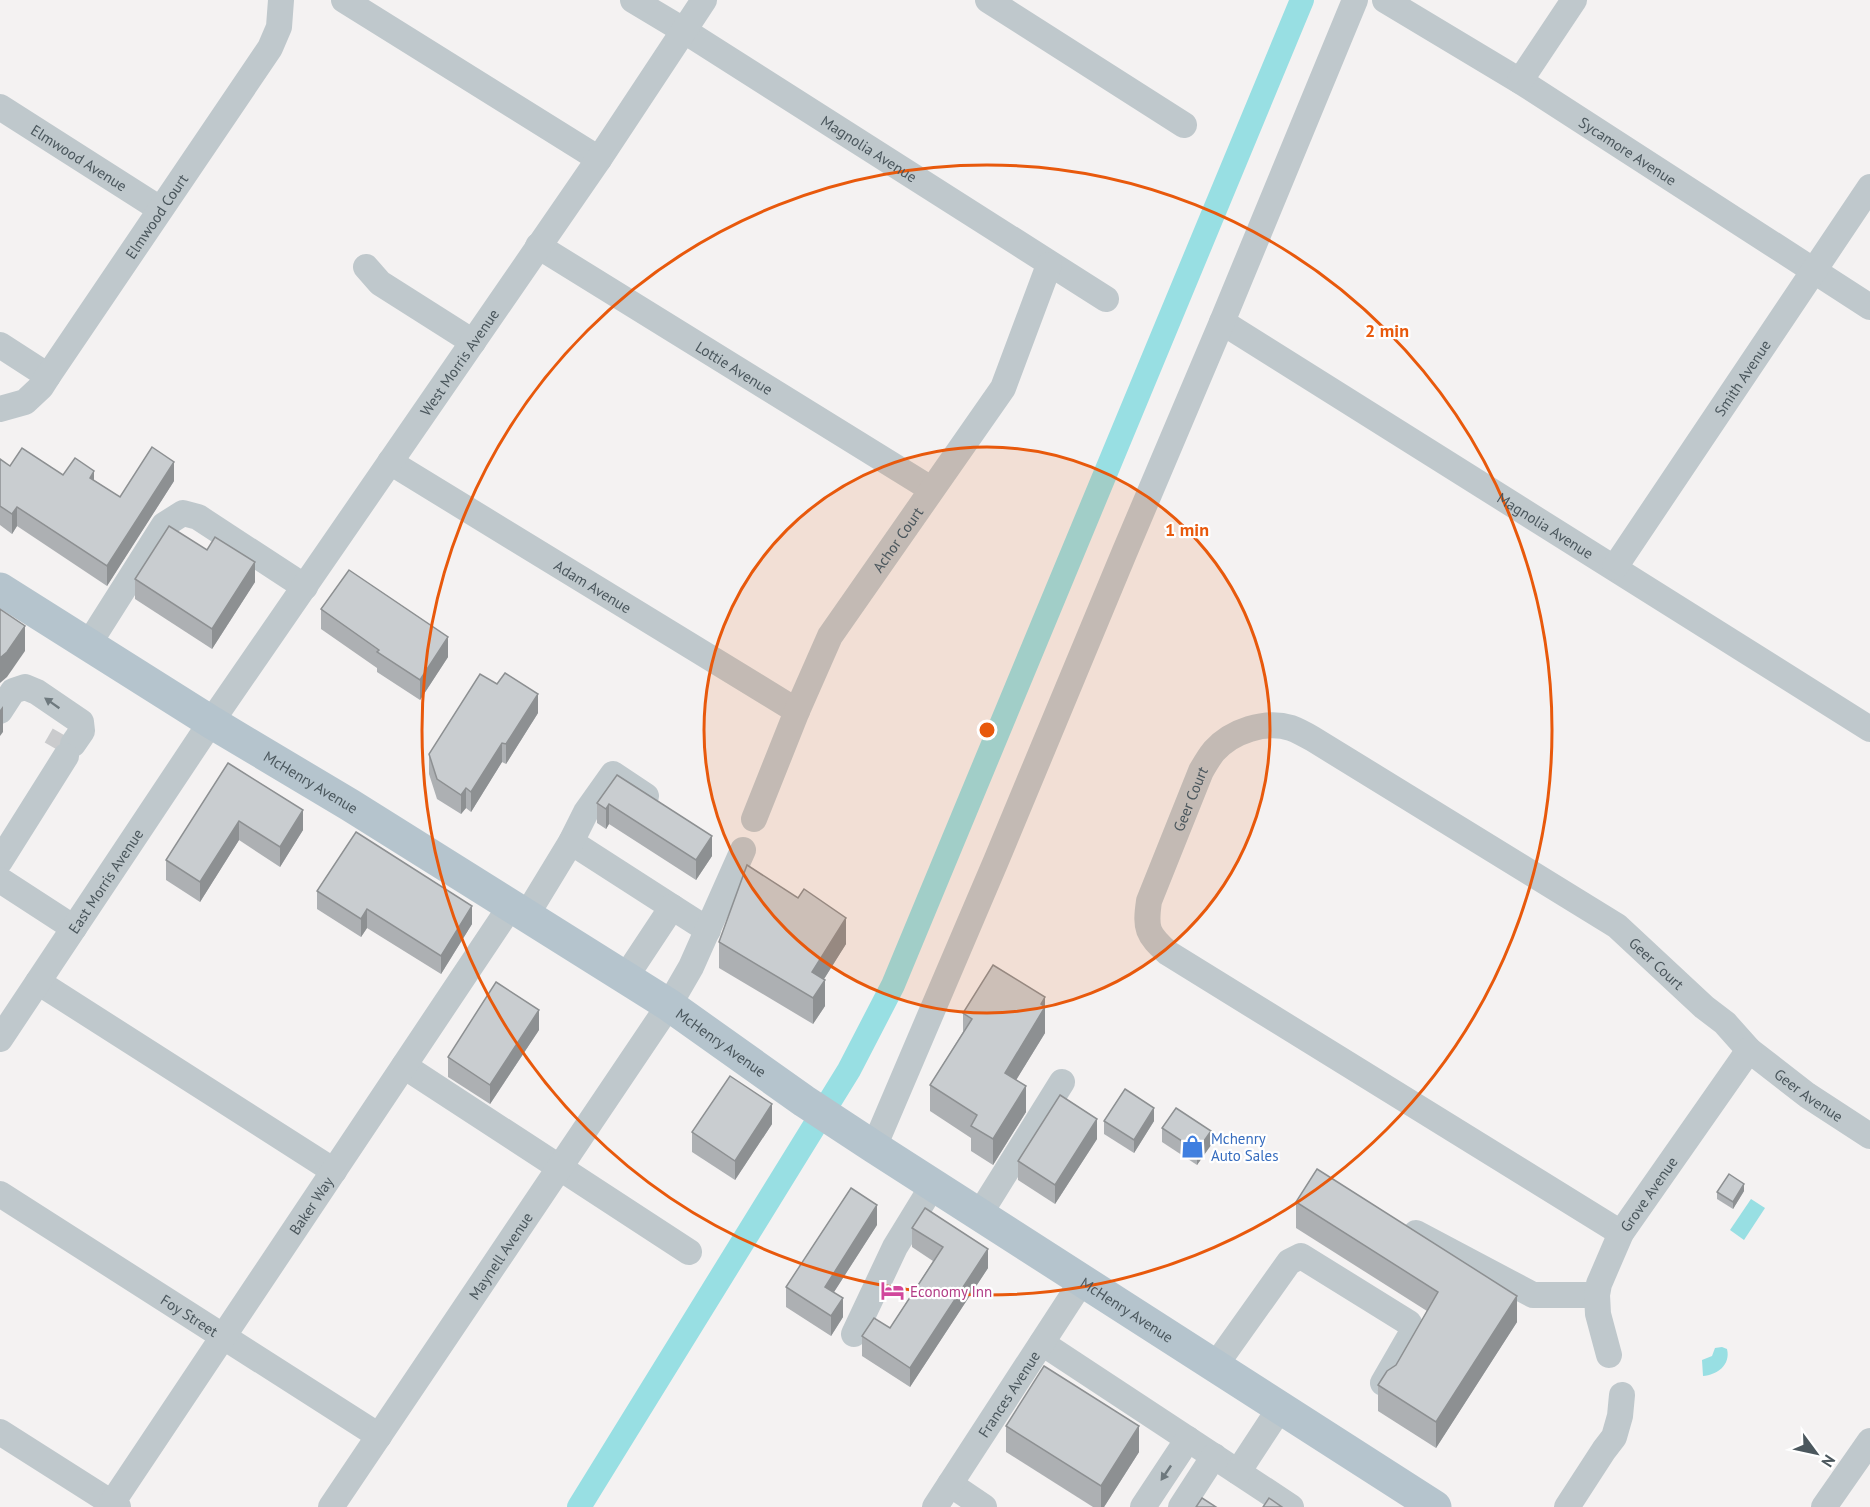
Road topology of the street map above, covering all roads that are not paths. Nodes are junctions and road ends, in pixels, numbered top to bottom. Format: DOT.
graph roads {
  1 [pos="281,0"];
  2 [pos="344,0"];
  3 [pos="633,0"];
  4 [pos="704,0"];
  5 [pos="988,0"];
  6 [pos="1355,0"];
  7 [pos="1385,0"];
  8 [pos="1574,0"];
  9 [pos="683,30"];
  10 [pos="1520,81"];
  11 [pos="0,107"];
  12 [pos="1184,125"];
  13 [pos="599,159"];
  14 [pos="1870,187"];
  15 [pos="160,209"];
  16 [pos="538,246"];
  17 [pos="1049,265"];
  18 [pos="366,267"];
  19 [pos="1814,271"];
  20 [pos="1106,299"];
  21 [pos="1870,307"];
  22 [pos="1222,322"];
  23 [pos="473,342"];
  24 [pos="0,345"];
  25 [pos="48,376"];
  26 [pos="0,409"];
  27 [pos="390,462"];
  28 [pos="931,489"];
  29 [pos="1615,567"];
  30 [pos="305,586"];
  31 [pos="0,590"];
  32 [pos="88,645"];
  33 [pos="0,711"];
  34 [pos="797,711"];
  35 [pos="211,722"];
  36 [pos="1870,729"];
  37 [pos="598,766"];
  38 [pos="669,811"];
  39 [pos="754,819"];
  40 [pos="577,831"];
  41 [pos="743,850"];
  42 [pos="0,861"];
  43 [pos="0,880"];
  44 [pos="672,907"];
  45 [pos="518,912"];
  46 [pos="74,928"];
  47 [pos="708,930"];
  48 [pos="625,978"];
  49 [pos="38,982"];
  50 [pos="669,1005"];
  51 [pos="0,1039"];
  52 [pos="1749,1050"];
  53 [pos="404,1066"];
  54 [pos="1062,1082"];
  55 [pos="1870,1136"];
  56 [pos="862,1139"];
  57 [pos="560,1168"];
  58 [pos="334,1171"];
  59 [pos="933,1185"];
  60 [pos="0,1194"];
  61 [pos="979,1215"];
  62 [pos="1416,1233"];
  63 [pos="1621,1233"];
  64 [pos="689,1252"];
  65 [pos="1082,1281"];
  66 [pos="1597,1295"];
  67 [pos="854,1334"];
  68 [pos="221,1337"];
  69 [pos="1042,1343"];
  70 [pos="1609,1355"];
  71 [pos="1215,1366"];
  72 [pos="1383,1383"];
  73 [pos="1622,1395"];
  74 [pos="1280,1408"];
  75 [pos="0,1432"];
  76 [pos="379,1436"];
  77 [pos="1188,1439"];
  78 [pos="1870,1441"];
  79 [pos="1214,1456"];
  80 [pos="1238,1472"];
  81 [pos="950,1484"];
  82 [pos="1402,1498"];
  83 [pos="115,1505"];
  84 [pos="331,1507"];
  85 [pos="935,1507"];
  86 [pos="984,1507"];
  87 [pos="1143,1507"];
  88 [pos="1181,1507"];
  89 [pos="1291,1507"];
  90 [pos="1435,1507"];
  91 [pos="1567,1507"];
  92 [pos="1824,1507"];
  1 -- 15 [label="street, Elmwood Court"];
  2 -- 13 [label="street"];
  3 -- 9 [label="street, Magnolia Avenue"];
  4 -- 9 [label="street, West Morris Avenue"];
  5 -- 12 [label="street"];
  6 -- 22 [label="street"];
  7 -- 10 [label="street, Sycamore Avenue"];
  8 -- 10 [label="street"];
  9 -- 13 [label="street, West Morris Avenue"];
  9 -- 17 [label="street, Magnolia Avenue"];
  10 -- 19 [label="street, Sycamore Avenue"];
  11 -- 15 [label="street, Elmwood Avenue"];
  13 -- 16 [label="street, West Morris Avenue"];
  14 -- 19 [label="street, Smith Avenue"];
  15 -- 25 [label="street, Elmwood Court"];
  16 -- 23 [label="street, West Morris Avenue"];
  16 -- 28 [label="street, Lottie Avenue"];
  17 -- 20 [label="street, Magnolia Avenue"];
  17 -- 28 [label="street, Achor Court"];
  18 -- 23 [label="street"];
  19 -- 21 [label="street, Sycamore Avenue"];
  19 -- 29 [label="street, Smith Avenue"];
  22 -- 29 [label="street, Magnolia Avenue"];
  22 -- 56 [label="street"];
  23 -- 27 [label="street, West Morris Avenue"];
  24 -- 25 [label="street"];
  25 -- 26 [label="street, Elmwood Court"];
  27 -- 30 [label="street, West Morris Avenue"];
  27 -- 34 [label="street, Adam Avenue"];
  28 -- 34 [label="street, Achor Court"];
  29 -- 36 [label="street, Magnolia Avenue"];
  30 -- 32 [label="street"];
  30 -- 35 [label="street, West Morris Avenue"];
  31 -- 32 [label="main road, McHenry Avenue"];
  32 -- 35 [label="main road, McHenry Avenue"];
  42 -- 33 [label="street, one-way"];
  34 -- 39 [label="street, Achor Court"];
  35 -- 45 [label="main road, McHenry Avenue"];
  35 -- 46 [label="street, East Morris Avenue"];
  37 -- 40 [label="street"];
  38 -- 40 [label="street, Baker Way"];
  40 -- 44 [label="street"];
  40 -- 45 [label="street, Baker Way"];
  41 -- 47 [label="street"];
  43 -- 46 [label="street"];
  44 -- 47 [label="street"];
  44 -- 48 [label="street"];
  45 -- 48 [label="main road, McHenry Avenue"];
  45 -- 53 [label="street, Baker Way"];
  46 -- 49 [label="street, East Morris Avenue"];
  47 -- 50 [label="street"];
  48 -- 50 [label="main road, McHenry Avenue"];
  49 -- 51 [label="street, East Morris Avenue"];
  49 -- 58 [label="street"];
  50 -- 56 [label="main road, McHenry Avenue"];
  50 -- 57 [label="street, Maynell Avenue"];
  52 -- 55 [label="street, Geer Avenue"];
  52 -- 63 [label="street, Grove Avenue"];
  52 -- 63 [label="street, Geer Court"];
  53 -- 57 [label="street"];
  53 -- 58 [label="street, Baker Way"];
  54 -- 61 [label="street"];
  56 -- 59 [label="main road, McHenry Avenue"];
  57 -- 64 [label="street"];
  57 -- 76 [label="street, Maynell Avenue"];
  58 -- 68 [label="street, Baker Way"];
  59 -- 61 [label="main road, McHenry Avenue"];
  59 -- 67 [label="street"];
  60 -- 68 [label="street, Foy Street"];
  61 -- 65 [label="main road, McHenry Avenue"];
  62 -- 66 [label="street"];
  63 -- 66 [label="street, Grove Avenue"];
  65 -- 69 [label="street, Frances Avenue"];
  65 -- 71 [label="main road, McHenry Avenue"];
  66 -- 70 [label="street, Grove Avenue"];
  68 -- 76 [label="street, Foy Street"];
  68 -- 83 [label="street, Baker Way"];
  69 -- 77 [label="street"];
  69 -- 81 [label="street, Frances Avenue"];
  71 -- 72 [label="street"];
  71 -- 74 [label="main road, McHenry Avenue"];
  73 -- 91 [label="street"];
  74 -- 80 [label="street"];
  74 -- 82 [label="main road, McHenry Avenue"];
  75 -- 83 [label="street"];
  76 -- 84 [label="street, Maynell Avenue"];
  77 -- 79 [label="street"];
  77 -- 87 [label="street, one-way"];
  78 -- 92 [label="street"];
  79 -- 80 [label="street"];
  79 -- 88 [label="street"];
  80 -- 89 [label="street"];
  81 -- 85 [label="street, Frances Avenue"];
  81 -- 86 [label="street"];
  82 -- 90 [label="main road, McHenry Avenue"];
}
